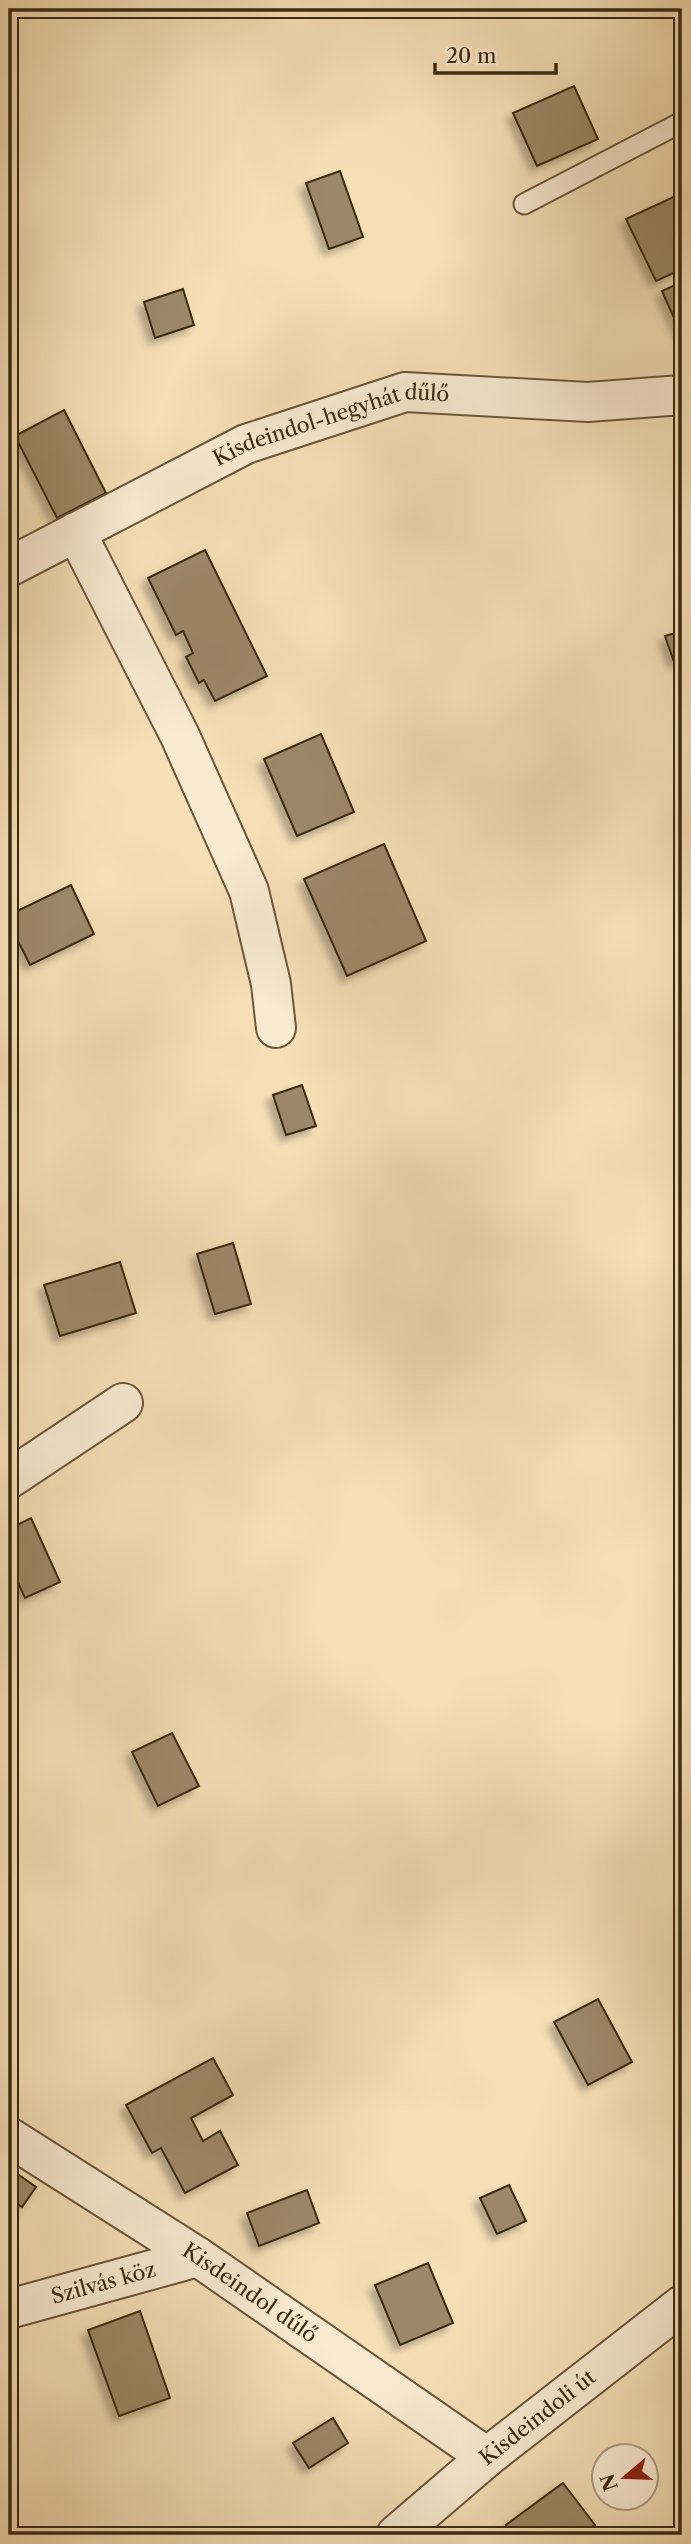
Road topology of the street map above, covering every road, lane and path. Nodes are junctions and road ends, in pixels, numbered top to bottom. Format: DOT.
graph roads {
  1 [pos="682,122"];
  2 [pos="524,204"];
  3 [pos="682,395"];
  4 [pos="76,532"];
  5 [pos="9,567"];
  6 [pos="276,1028"];
  7 [pos="123,1403"];
  8 [pos="9,1479"];
  9 [pos="9,2137"];
  10 [pos="198,2258"];
  11 [pos="682,2305"];
  12 [pos="9,2309"];
  13 [pos="487,2457"];
  14 [pos="397,2535"];
  1 -- 2 [label="lane"];
  3 -- 4 [label="street, Kisdeindol-hegyhát dűlő"];
  4 -- 5 [label="street, Kisdeindol-hegyhát dűlő"];
  4 -- 6 [label="street"];
  7 -- 8 [label="street"];
  9 -- 10 [label="street, Kisdeindol dűlő"];
  10 -- 12 [label="street, Szilvás köz"];
  10 -- 13 [label="street, Kisdeindol dűlő"];
  11 -- 13 [label="street, Kisdeindoli út"];
  13 -- 14 [label="street, Kisdeindoli út"];
}
